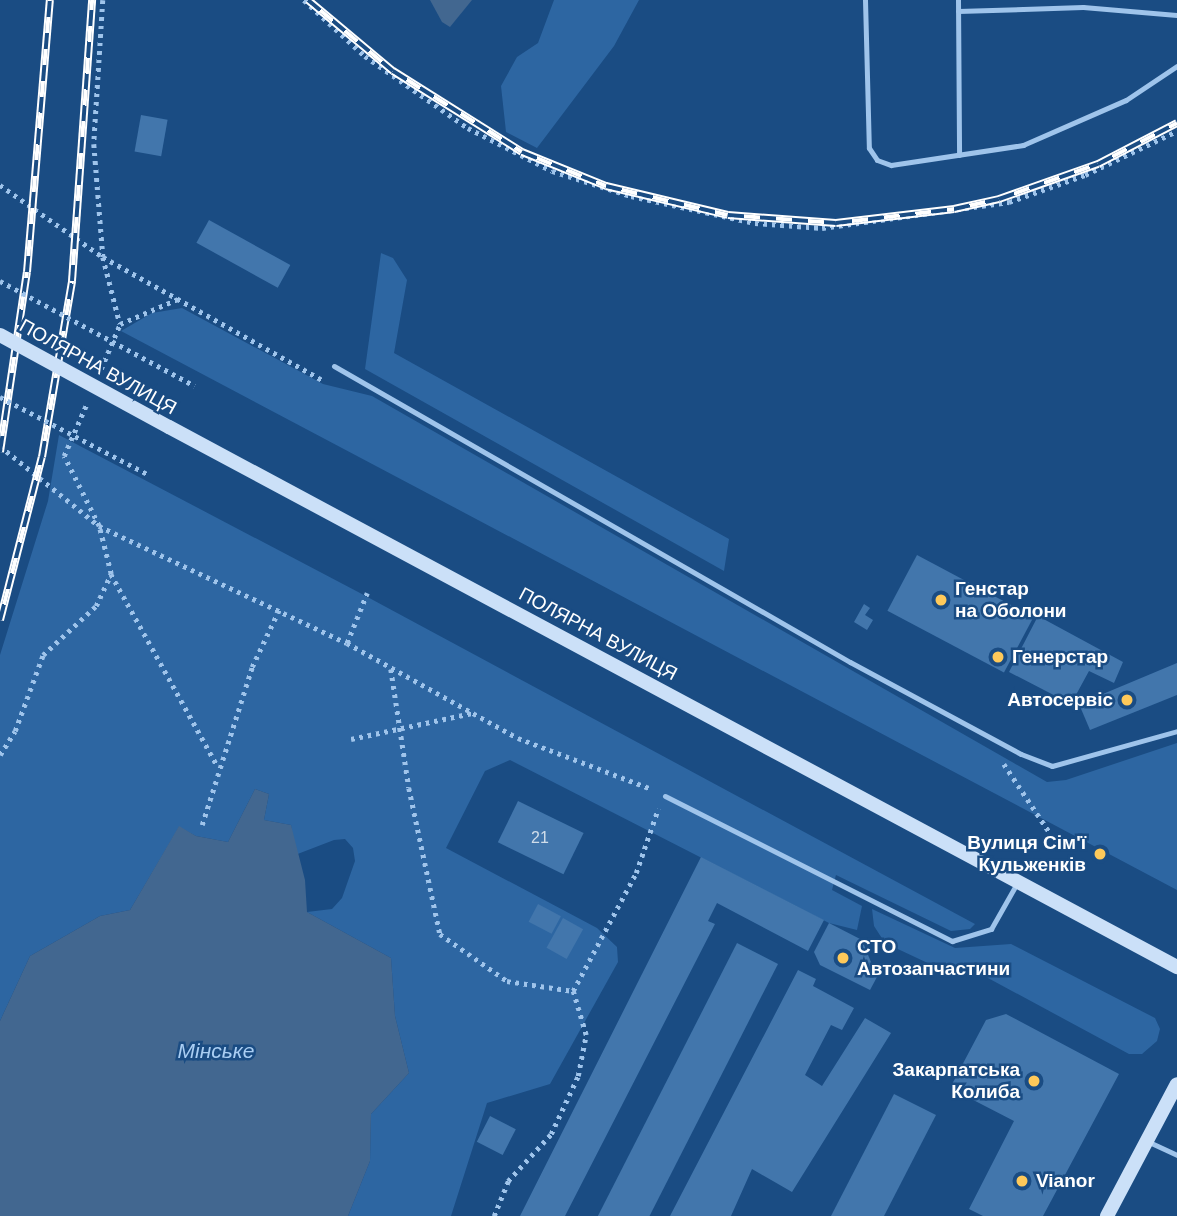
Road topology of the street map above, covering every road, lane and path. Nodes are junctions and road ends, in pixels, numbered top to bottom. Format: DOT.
graph roads {
  1 [pos="103,0"];
  2 [pos="303,0"];
  3 [pos="865,0"];
  4 [pos="958,0"];
  5 [pos="958,10"];
  6 [pos="1177,15"];
  7 [pos="1177,66"];
  8 [pos="1177,131"];
  9 [pos="959,155"];
  10 [pos="0,185"];
  11 [pos="103,257"];
  12 [pos="0,281"];
  13 [pos="120,324"];
  14 [pos="0,335"];
  15 [pos="334,366"];
  16 [pos="326,382"];
  17 [pos="195,386"];
  18 [pos="0,397"];
  19 [pos="0,446"];
  20 [pos="147,474"];
  21 [pos="99,526"];
  22 [pos="111,574"];
  23 [pos="367,593"];
  24 [pos="279,610"];
  25 [pos="347,643"];
  26 [pos="391,668"];
  27 [pos="472,713"];
  28 [pos="400,728"];
  29 [pos="1177,731"];
  30 [pos="351,739"];
  31 [pos="998,754"];
  32 [pos="0,755"];
  33 [pos="217,766"];
  34 [pos="649,788"];
  35 [pos="665,796"];
  36 [pos="202,825"];
  37 [pos="1056,842"];
  38 [pos="1018,880"];
  39 [pos="1177,967"];
  40 [pos="573,991"];
  41 [pos="1177,1084"];
  42 [pos="1146,1141"];
  43 [pos="1177,1155"];
  44 [pos="494,1216"];
  45 [pos="1107,1216"];
  1 -- 11 [label="path"];
  2 -- 8 [label="path"];
  3 -- 9 [label="lane"];
  4 -- 5 [label="lane"];
  5 -- 6 [label="lane"];
  5 -- 9 [label="lane"];
  7 -- 9 [label="lane"];
  10 -- 11 [label="path"];
  11 -- 13 [label="path"];
  11 -- 16 [label="path"];
  12 -- 17 [label="path, bridge"];
  14 -- 38 [label="main road, ПОЛЯРНА ВУЛИЦЯ, bridge"];
  15 -- 29 [label="lane"];
  18 -- 20 [label="path, bridge"];
  19 -- 21 [label="path"];
  21 -- 22 [label="path"];
  21 -- 24 [label="path"];
  22 -- 32 [label="path"];
  22 -- 33 [label="path"];
  23 -- 25 [label="path"];
  24 -- 25 [label="path"];
  24 -- 33 [label="path"];
  25 -- 26 [label="path"];
  26 -- 27 [label="path"];
  26 -- 28 [label="path"];
  27 -- 28 [label="path"];
  27 -- 34 [label="path"];
  28 -- 30 [label="path"];
  28 -- 40 [label="path"];
  31 -- 37 [label="path"];
  33 -- 36 [label="path"];
  35 -- 38 [label="lane"];
  35 -- 40 [label="path"];
  38 -- 39 [label="main road, ПОЛЯРНА ВУЛИЦЯ"];
  40 -- 44 [label="path"];
  41 -- 42 [label="main road"];
  42 -- 43 [label="lane"];
  42 -- 45 [label="main road"];
}
